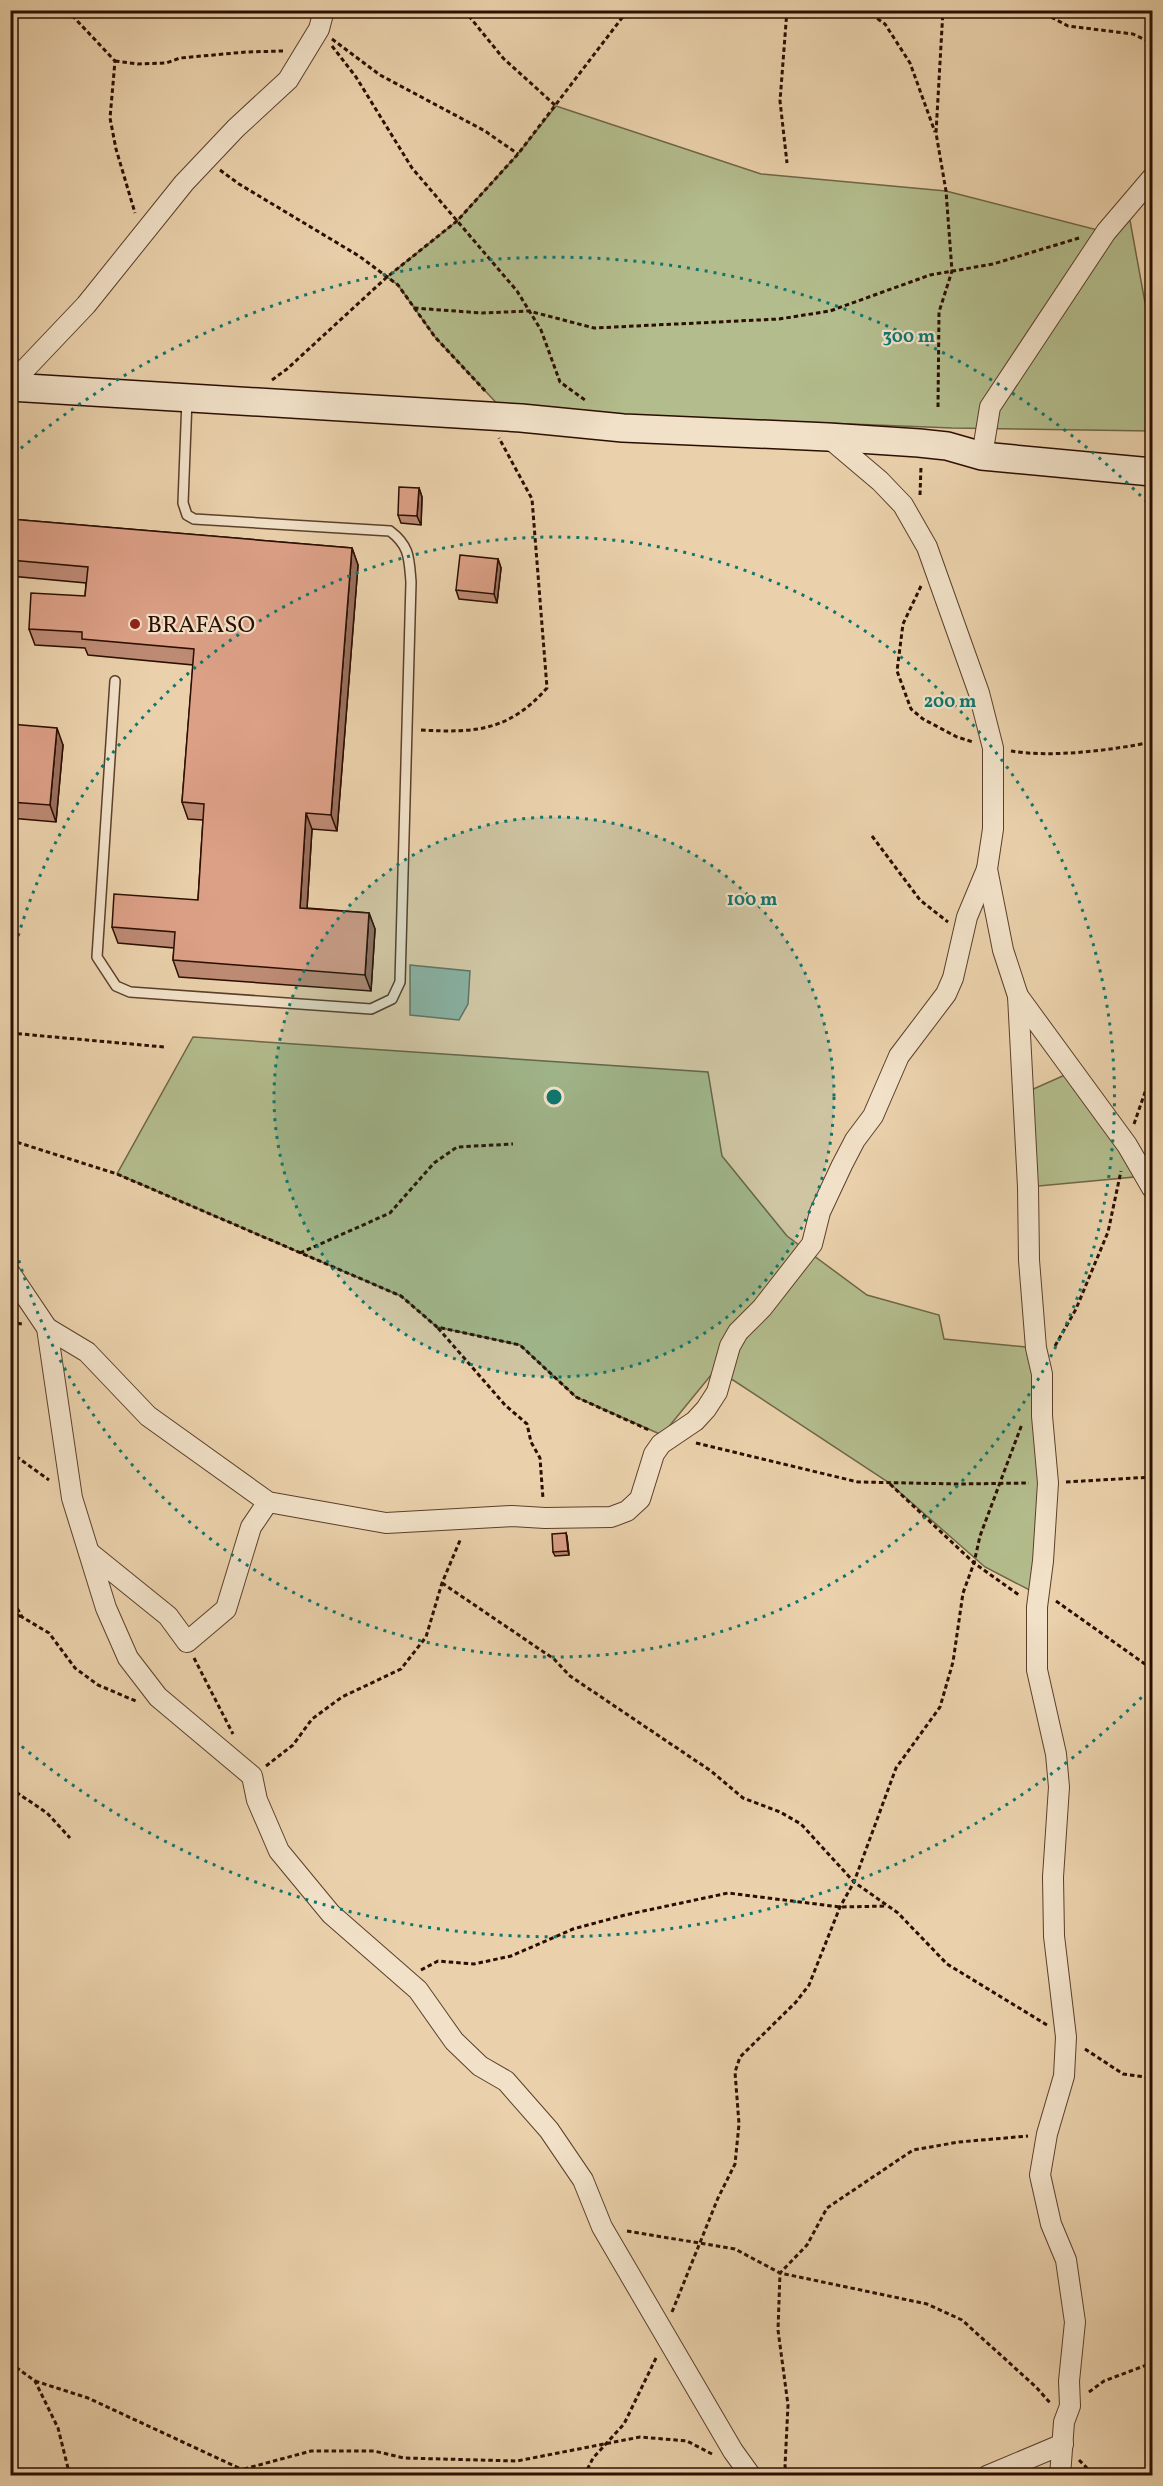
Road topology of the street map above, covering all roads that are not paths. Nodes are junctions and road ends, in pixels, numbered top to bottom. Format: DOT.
graph roads {
  1 [pos="321,20"];
  2 [pos="1152,178"];
  3 [pos="10,386"];
  4 [pos="187,398"];
  5 [pos="828,437"];
  6 [pos="982,456"];
  7 [pos="1152,472"];
  8 [pos="115,681"];
  9 [pos="987,869"];
  10 [pos="1018,996"];
  11 [pos="1152,1188"];
  12 [pos="10,1273"];
  13 [pos="47,1328"];
  14 [pos="268,1502"];
  15 [pos="90,1553"];
  16 [pos="1063,2444"];
  17 [pos="750,2474"];
  18 [pos="987,2475"];
  19 [pos="1060,2475"];
  1 -- 3 [label="street"];
  2 -- 6 [label="street"];
  3 -- 4 [label="street"];
  4 -- 5 [label="street"];
  4 -- 8 [label="lane"];
  5 -- 6 [label="street"];
  5 -- 9 [label="street"];
  6 -- 7 [label="street"];
  9 -- 10 [label="street"];
  9 -- 14 [label="street"];
  10 -- 11 [label="street"];
  10 -- 16 [label="street"];
  12 -- 13 [label="street"];
  13 -- 14 [label="street"];
  13 -- 15 [label="street"];
  14 -- 15 [label="street"];
  15 -- 17 [label="street"];
  16 -- 18 [label="street"];
  16 -- 19 [label="street"];
}
